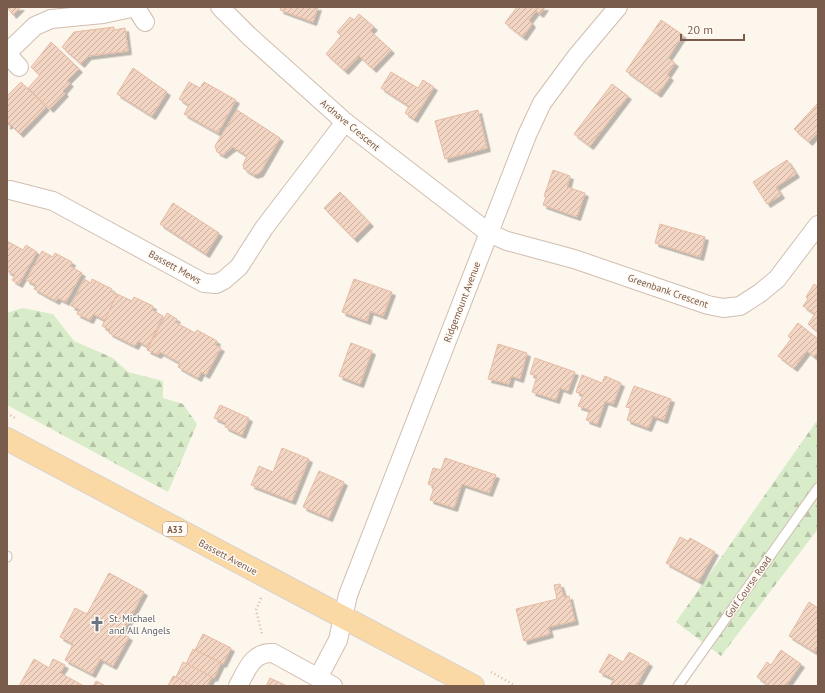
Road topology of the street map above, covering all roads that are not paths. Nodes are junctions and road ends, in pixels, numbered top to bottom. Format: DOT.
graph roads {
  1 [pos="220,7"];
  2 [pos="618,7"];
  3 [pos="139,12"];
  4 [pos="11,58"];
  5 [pos="345,122"];
  6 [pos="10,190"];
  7 [pos="818,225"];
  8 [pos="489,233"];
  9 [pos="7,439"];
  10 [pos="818,488"];
  11 [pos="344,617"];
  12 [pos="325,682"];
  13 [pos="238,686"];
  14 [pos="473,686"];
  15 [pos="678,686"];
  1 -- 5 [label="street, Ardnave Crescent"];
  2 -- 8 [label="street, Ridgemount Avenue"];
  3 -- 4 [label="street"];
  5 -- 6 [label="street, Bassett Mews"];
  5 -- 8 [label="street, Ardnave Crescent"];
  7 -- 8 [label="street, Greenbank Crescent"];
  8 -- 11 [label="street, Ridgemount Avenue"];
  9 -- 11 [label="main road, Bassett Avenue / A33"];
  10 -- 15 [label="lane, Golf Course Road"];
  11 -- 12 [label="street"];
  11 -- 14 [label="main road, Bassett Avenue / A33"];
  12 -- 13 [label="street"];
}
